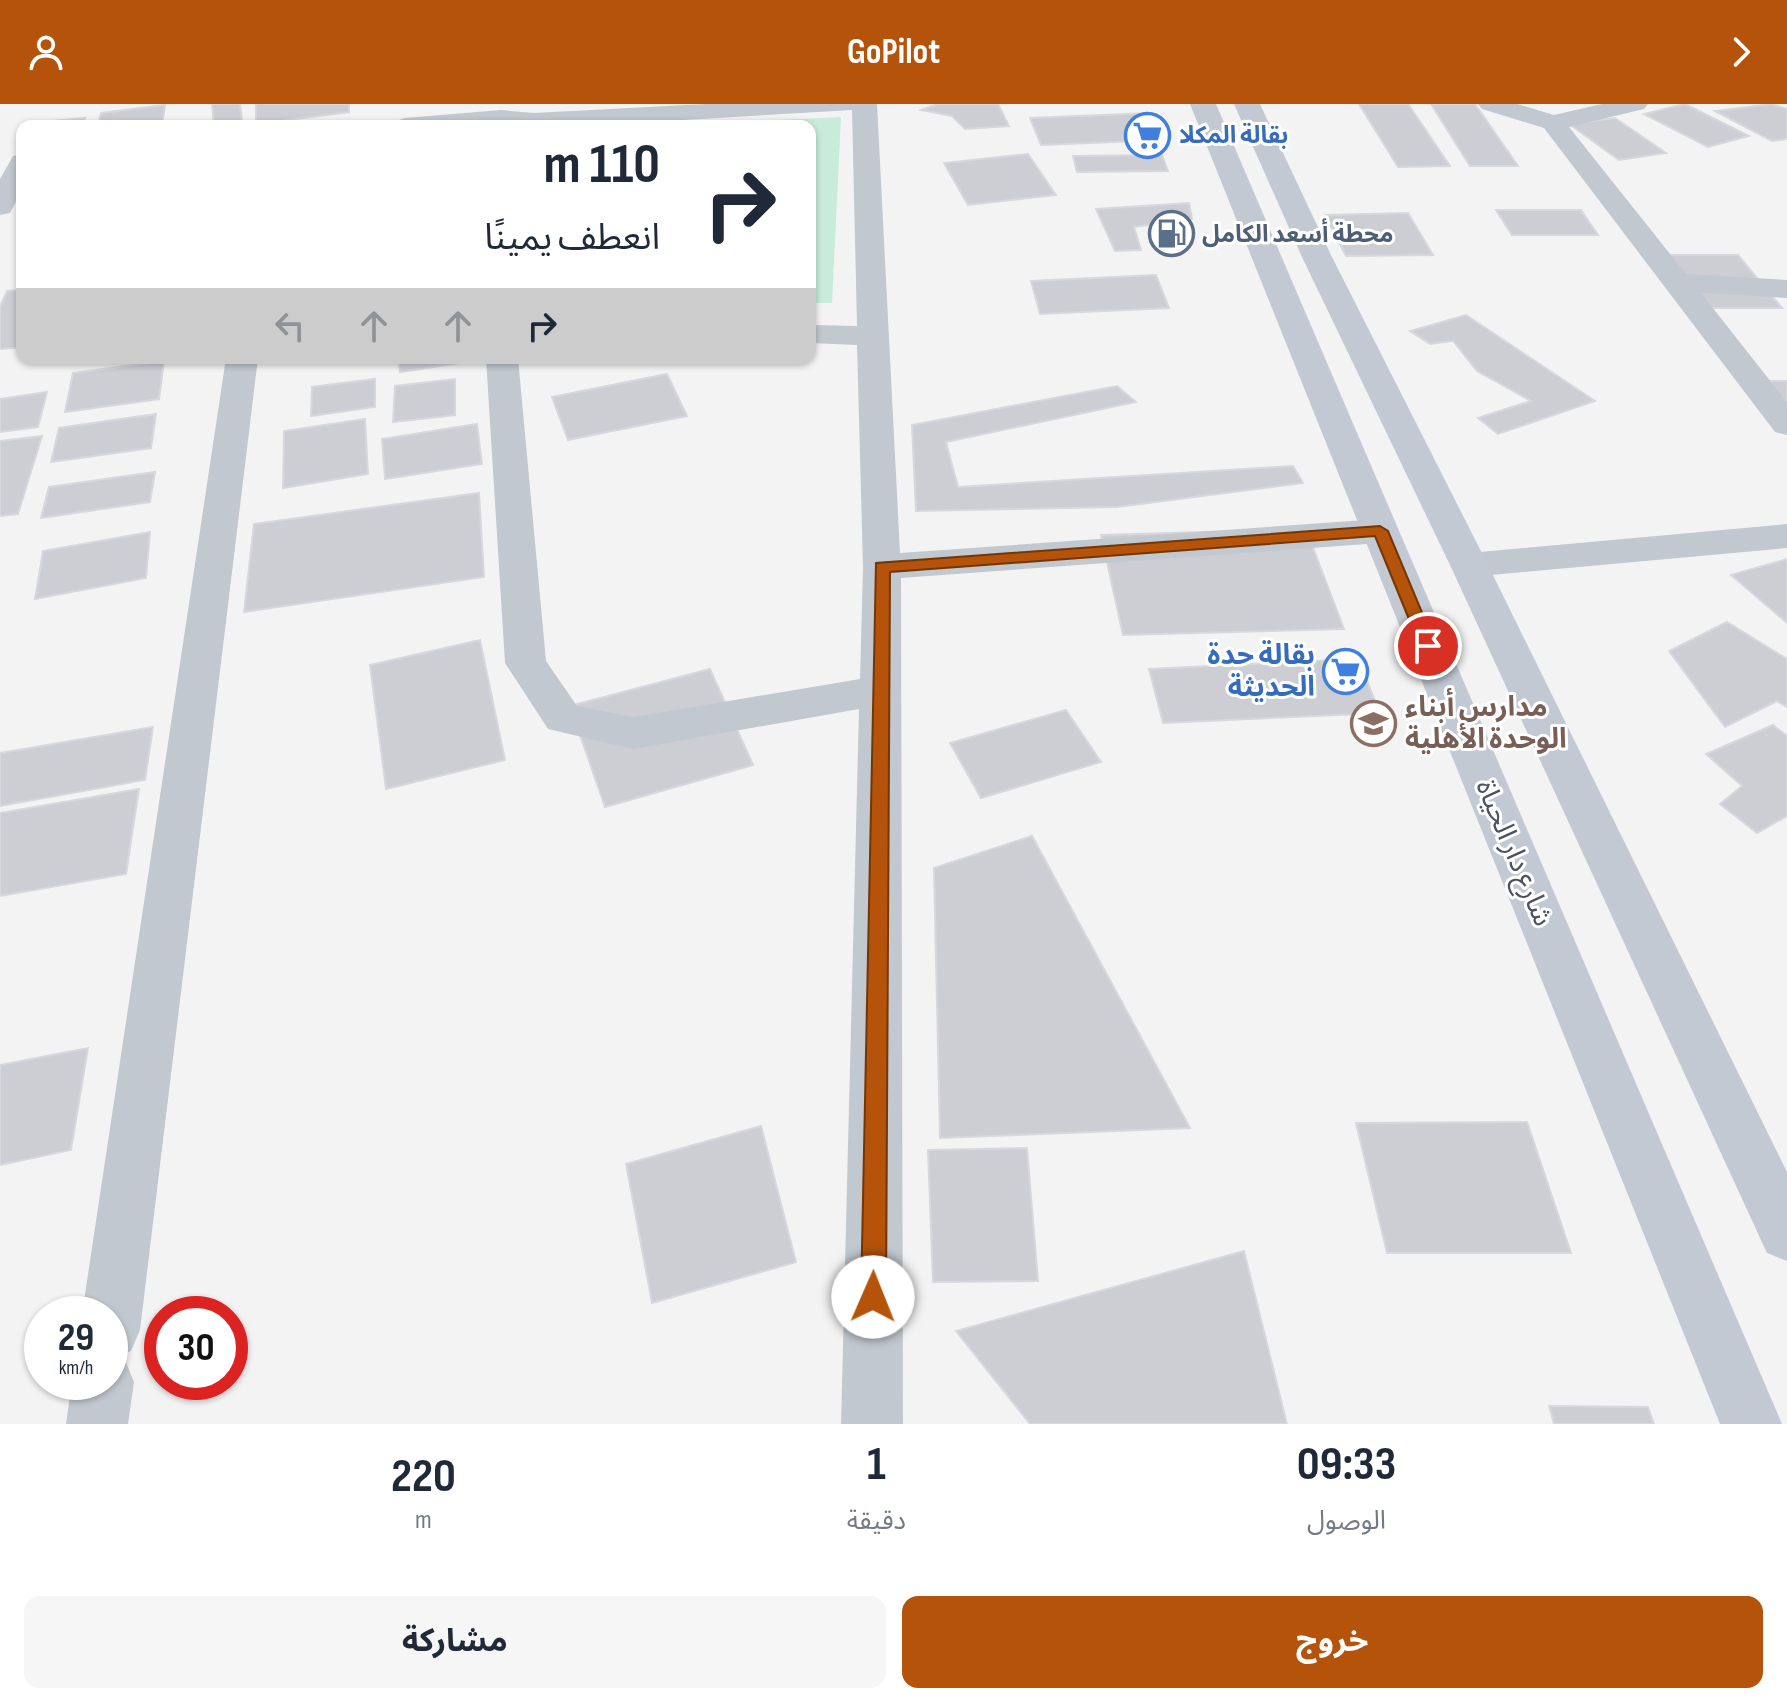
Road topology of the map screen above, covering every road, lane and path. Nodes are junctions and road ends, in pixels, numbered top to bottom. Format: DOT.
graph roads {
  1 [pos="845,104"];
  2 [pos="864,104"];
  3 [pos="1203,104"];
  4 [pos="1247,104"];
  5 [pos="1491,104"];
  6 [pos="1635,104"];
  7 [pos="500,111"];
  8 [pos="443,120"];
  9 [pos="526,120"];
  10 [pos="583,120"];
  11 [pos="1553,123"];
  12 [pos="16,173"];
  13 [pos="0,207"];
  14 [pos="1317,257"];
  15 [pos="1267,258"];
  16 [pos="1676,283"];
  17 [pos="1787,289"];
  18 [pos="816,334"];
  19 [pos="872,336"];
  20 [pos="241,364"];
  21 [pos="502,364"];
  22 [pos="1787,425"];
  23 [pos="1380,531"];
  24 [pos="1787,536"];
  25 [pos="1469,565"];
  26 [pos="882,567"];
  27 [pos="879,691"];
  28 [pos="1787,1233"];
  29 [pos="115,1296"];
  30 [pos="100,1400"];
  31 [pos="97,1424"];
  32 [pos="872,1424"];
  33 [pos="1751,1424"];
  1 -- 10 [label="street"];
  2 -- 19 [label="street"];
  3 -- 15 [label="main road, شارع دار الحياة"];
  4 -- 14 [label="main road"];
  5 -- 11 [label="street"];
  6 -- 11 [label="street"];
  7 -- 8 [label="street"];
  7 -- 9 [label="street"];
  11 -- 16 [label="street"];
  12 -- 13 [label="street"];
  14 -- 15 [label="main road"];
  14 -- 25 [label="main road"];
  15 -- 23 [label="main road, شارع دار الحياة"];
  16 -- 17 [label="street"];
  16 -- 22 [label="street"];
  18 -- 19 [label="street"];
  19 -- 26 [label="street"];
  20 -- 29 [label="street"];
  21 -- 27 [label="street"];
  23 -- 26 [label="street"];
  23 -- 33 [label="main road, شارع دار الحياة"];
  24 -- 25 [label="street"];
  25 -- 28 [label="main road"];
  26 -- 27 [label="street"];
  27 -- 32 [label="street"];
  30 -- 31 [label="street"];
}
